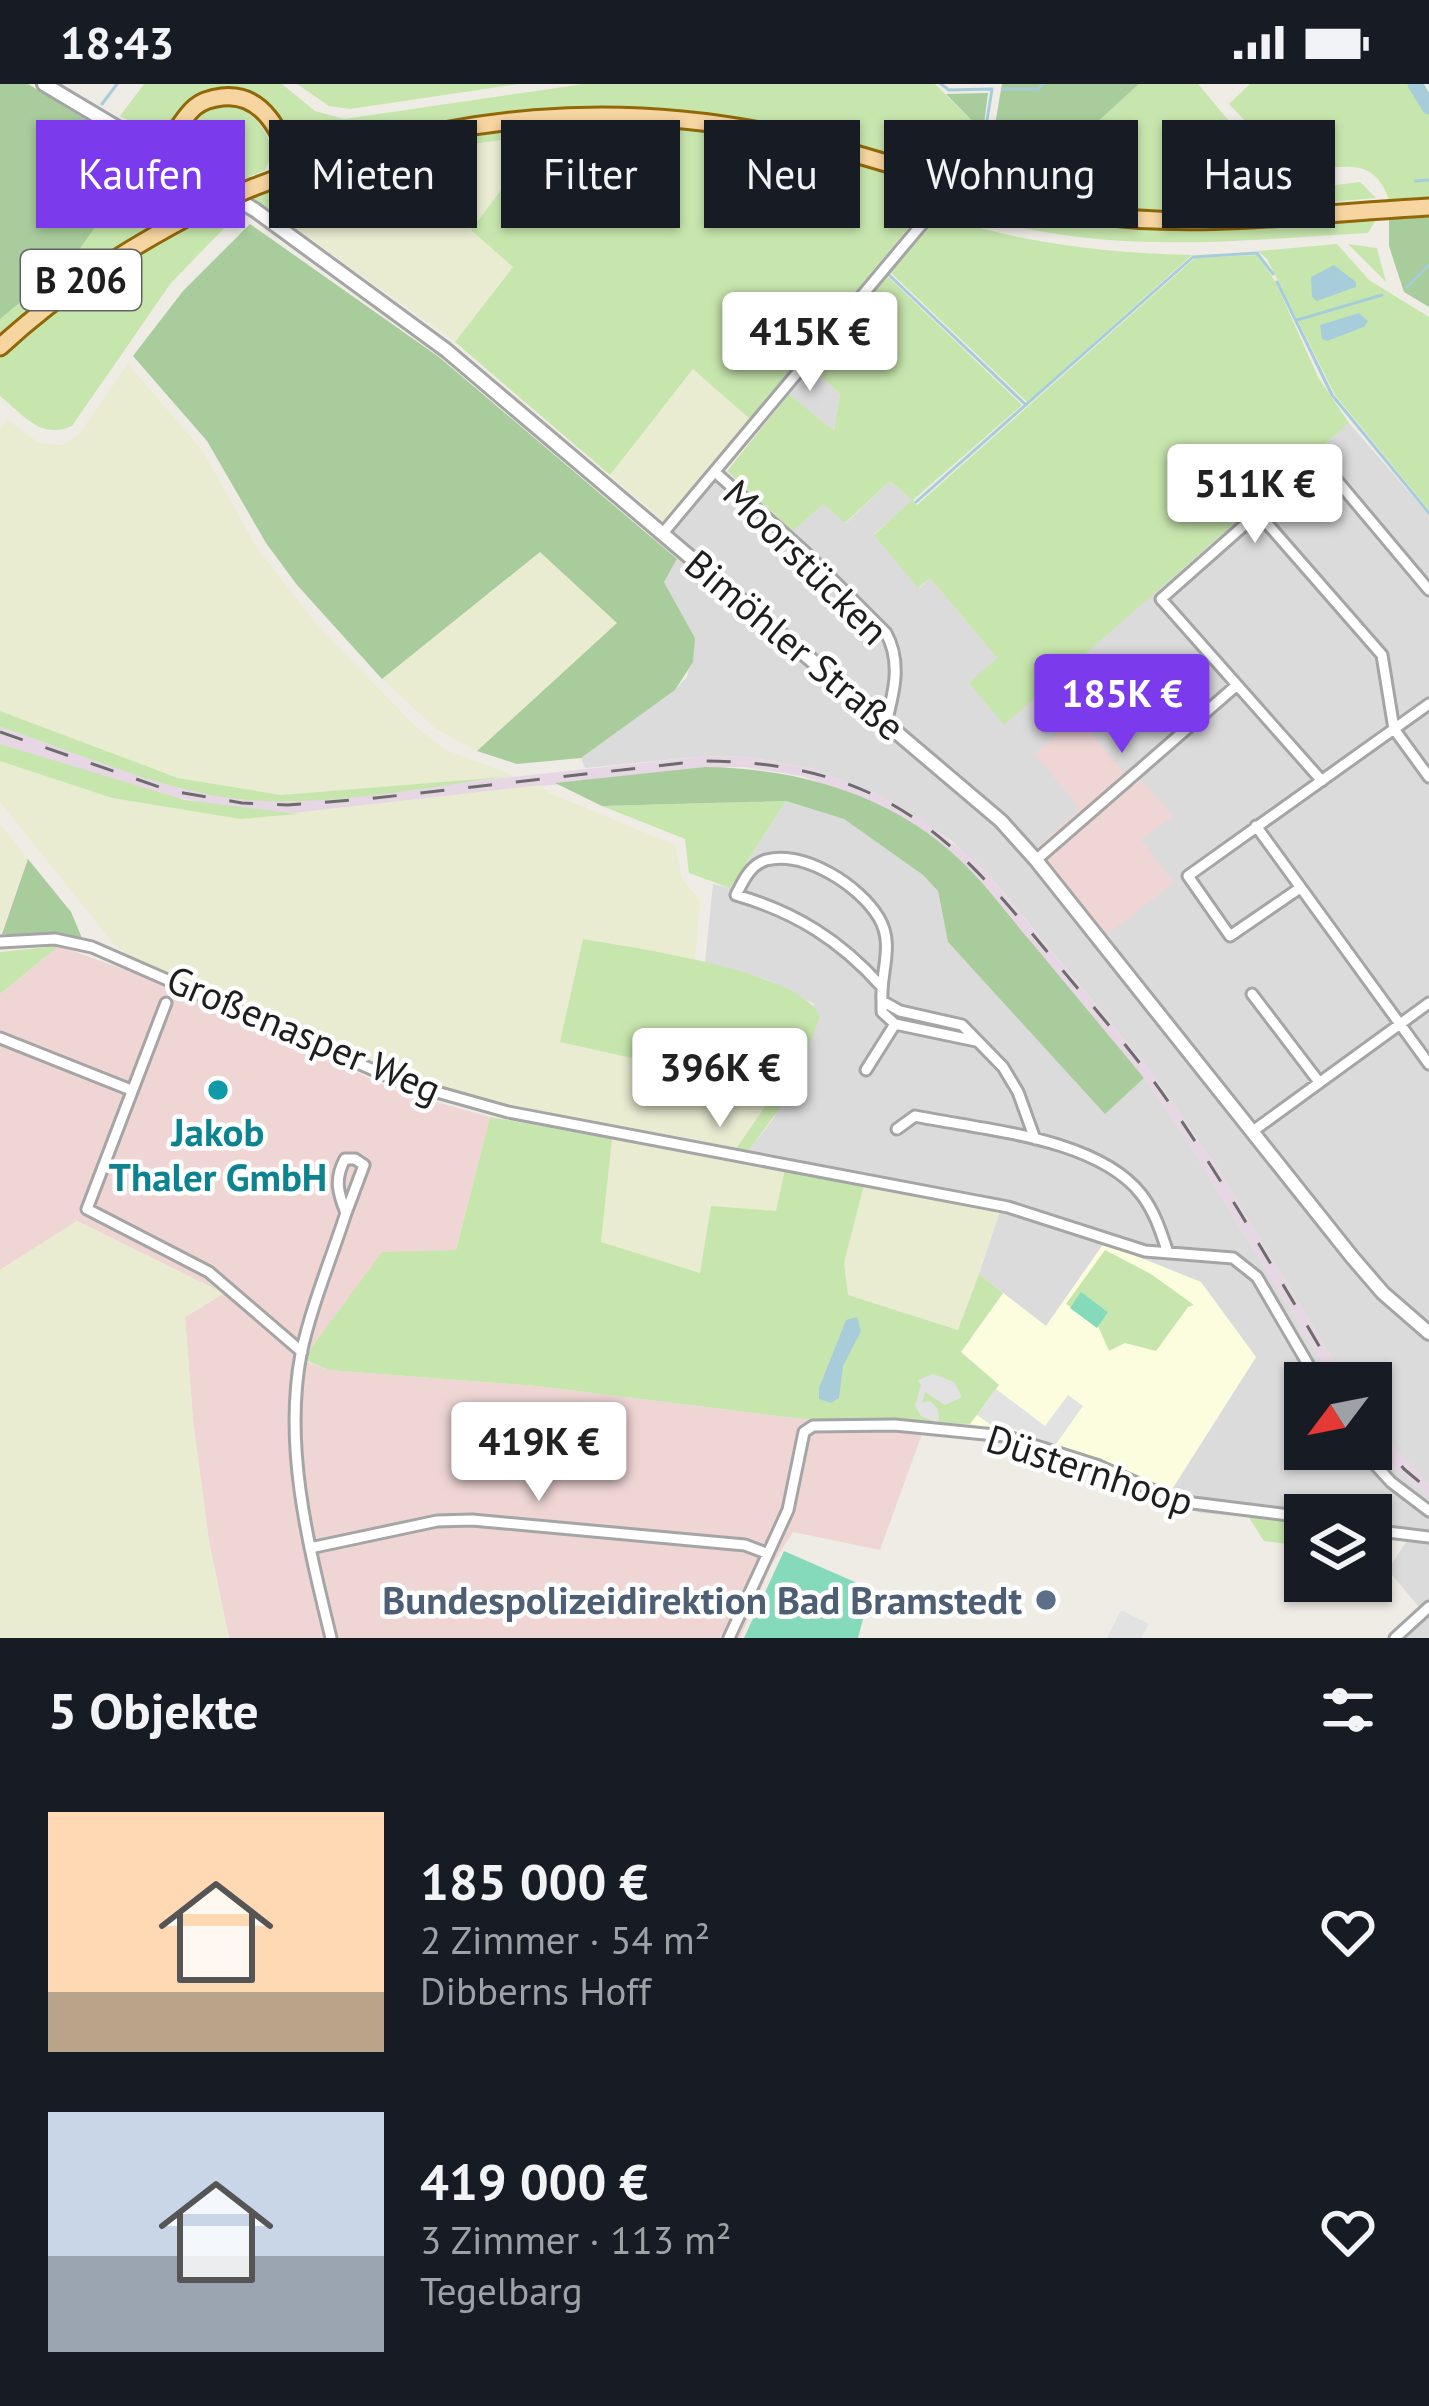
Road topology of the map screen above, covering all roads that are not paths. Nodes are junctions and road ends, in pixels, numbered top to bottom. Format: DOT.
graph roads {
  1 [pos="44,84"];
  2 [pos="106,120"];
  3 [pos="186,120"];
  4 [pos="270,120"];
  5 [pos="477,124"];
  6 [pos="269,181"];
  7 [pos="245,204"];
  8 [pos="1429,207"];
  9 [pos="919,228"];
  10 [pos="0,347"];
  11 [pos="716,472"];
  12 [pos="1258,513"];
  13 [pos="663,532"];
  14 [pos="1429,590"];
  15 [pos="1237,686"];
  16 [pos="1429,704"];
  17 [pos="886,723"];
  18 [pos="1394,729"];
  19 [pos="1429,777"];
  20 [pos="1322,781"];
  21 [pos="1256,826"];
  22 [pos="1036,860"];
  23 [pos="1300,889"];
  24 [pos="0,942"];
  25 [pos="881,986"];
  26 [pos="1252,994"];
  27 [pos="883,1000"];
  28 [pos="166,1003"];
  29 [pos="1429,1003"];
  30 [pos="895,1024"];
  31 [pos="1398,1025"];
  32 [pos="0,1038"];
  33 [pos="976,1041"];
  34 [pos="1429,1064"];
  35 [pos="866,1070"];
  36 [pos="1319,1082"];
  37 [pos="130,1090"];
  38 [pos="897,1129"];
  39 [pos="1252,1131"];
  40 [pos="1035,1139"];
  41 [pos="346,1213"];
  42 [pos="1168,1253"];
  43 [pos="1429,1333"];
  44 [pos="302,1352"];
  45 [pos="1307,1362"];
  46 [pos="1380,1470"];
  47 [pos="1429,1511"];
  48 [pos="1284,1514"];
  49 [pos="1392,1533"];
  50 [pos="1429,1538"];
  51 [pos="310,1548"];
  52 [pos="766,1553"];
  53 [pos="1429,1607"];
  54 [pos="331,1638"];
  55 [pos="729,1638"];
  56 [pos="1395,1638"];
  1 -- 2 [label="street, Bimöhler Straße"];
  3 -- 4 [label="main road"];
  5 -- 8 [label="main road, B 206"];
  6 -- 10 [label="main road, B 206, bridge"];
  7 -- 13 [label="street, Bimöhler Straße"];
  9 -- 11 [label="street"];
  11 -- 13 [label="street"];
  11 -- 17 [label="street, Moorstücken"];
  12 -- 14 [label="street"];
  12 -- 15 [label="street"];
  12 -- 18 [label="street"];
  13 -- 17 [label="street, Bimöhler Straße"];
  15 -- 20 [label="street"];
  15 -- 22 [label="street"];
  16 -- 18 [label="street"];
  17 -- 22 [label="street, Bimöhler Straße"];
  18 -- 19 [label="street"];
  18 -- 20 [label="street"];
  20 -- 21 [label="street"];
  21 -- 23 [label="street"];
  21 -- 23 [label="street"];
  22 -- 39 [label="street, Bimöhler Straße"];
  23 -- 31 [label="street"];
  24 -- 42 [label="street, Großenasper Weg"];
  25 -- 25 [label="street"];
  25 -- 27 [label="street"];
  26 -- 36 [label="street"];
  27 -- 30 [label="street"];
  27 -- 33 [label="street"];
  28 -- 37 [label="street"];
  29 -- 31 [label="street"];
  30 -- 33 [label="street"];
  30 -- 35 [label="street"];
  31 -- 34 [label="street"];
  31 -- 36 [label="street"];
  32 -- 37 [label="street"];
  33 -- 40 [label="street"];
  36 -- 39 [label="street"];
  37 -- 44 [label="street"];
  38 -- 40 [label="street"];
  39 -- 43 [label="street, Bimöhler Straße"];
  40 -- 42 [label="street"];
  41 -- 41 [label="street"];
  41 -- 44 [label="street"];
  42 -- 45 [label="street, Großenasper Weg"];
  44 -- 51 [label="street"];
  46 -- 47 [label="street"];
  48 -- 52 [label="street, Düsternhoop"];
  49 -- 50 [label="street"];
  51 -- 52 [label="street"];
  51 -- 54 [label="street"];
  52 -- 55 [label="street"];
  53 -- 56 [label="street"];
}
